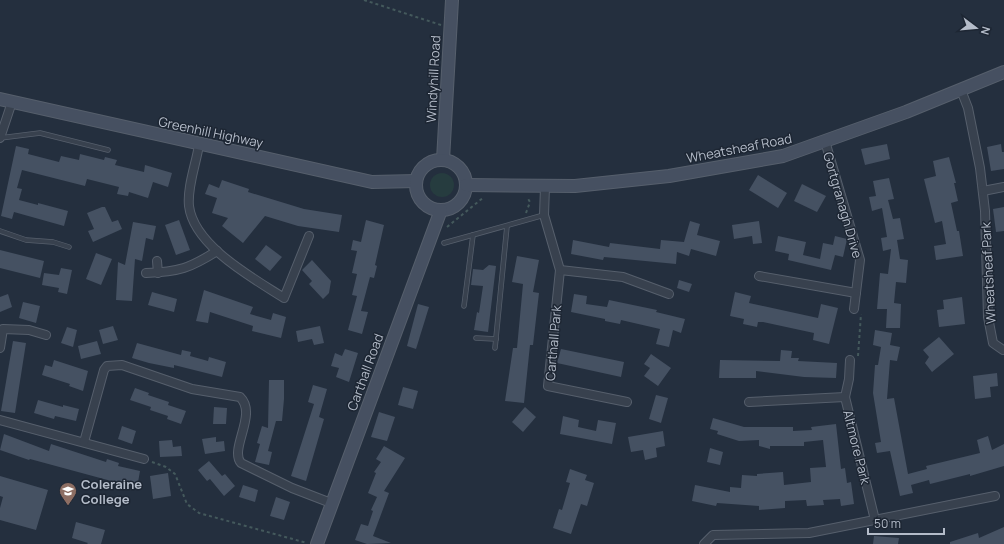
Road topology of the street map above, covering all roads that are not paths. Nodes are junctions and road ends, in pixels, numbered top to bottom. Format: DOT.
graph roads {
  1 [pos="452,0"];
  2 [pos="1004,72"];
  3 [pos="961,90"];
  4 [pos="6,100"];
  5 [pos="0,138"];
  6 [pos="825,141"];
  7 [pos="199,145"];
  8 [pos="108,150"];
  9 [pos="443,160"];
  10 [pos="416,181"];
  11 [pos="466,185"];
  12 [pos="545,187"];
  13 [pos="1004,187"];
  14 [pos="983,191"];
  15 [pos="441,210"];
  16 [pos="544,215"];
  17 [pos="507,226"];
  18 [pos="0,231"];
  19 [pos="473,235"];
  20 [pos="309,236"];
  21 [pos="444,243"];
  22 [pos="69,247"];
  23 [pos="217,251"];
  24 [pos="157,261"];
  25 [pos="560,270"];
  26 [pos="158,273"];
  27 [pos="146,274"];
  28 [pos="759,276"];
  29 [pos="856,293"];
  30 [pos="669,294"];
  31 [pos="464,306"];
  32 [pos="854,309"];
  33 [pos="46,335"];
  34 [pos="476,338"];
  35 [pos="496,340"];
  36 [pos="0,348"];
  37 [pos="495,348"];
  38 [pos="1003,350"];
  39 [pos="850,360"];
  40 [pos="845,397"];
  41 [pos="627,402"];
  42 [pos="749,402"];
  43 [pos="0,420"];
  44 [pos="84,442"];
  45 [pos="144,459"];
  46 [pos="995,496"];
  47 [pos="331,503"];
  48 [pos="875,520"];
  49 [pos="317,544"];
  50 [pos="704,544"];
  1 -- 9 [label="main road, Windyhill Road"];
  2 -- 3 [label="main road, Wheatsheaf Road"];
  3 -- 6 [label="main road, Wheatsheaf Road"];
  3 -- 14 [label="street, Wheatsheaf Park"];
  4 -- 5 [label="street"];
  4 -- 7 [label="main road, Greenhill Highway"];
  5 -- 8 [label="lane"];
  6 -- 12 [label="main road, Wheatsheaf Road"];
  6 -- 29 [label="street, Gortgranagh Drive"];
  7 -- 10 [label="main road, Greenhill Highway"];
  7 -- 23 [label="street"];
  9 -- 10 [label="main road"];
  9 -- 11 [label="main road"];
  10 -- 15 [label="main road"];
  11 -- 12 [label="main road, Wheatsheaf Road"];
  11 -- 15 [label="main road"];
  12 -- 16 [label="street, Carthall Park"];
  13 -- 14 [label="street"];
  14 -- 38 [label="street, Wheatsheaf Park"];
  15 -- 47 [label="main road, Carthall Road"];
  16 -- 17 [label="lane"];
  16 -- 25 [label="street, Carthall Park"];
  17 -- 19 [label="lane"];
  17 -- 35 [label="lane"];
  18 -- 22 [label="lane"];
  19 -- 21 [label="lane"];
  19 -- 31 [label="lane"];
  20 -- 23 [label="street"];
  23 -- 26 [label="street"];
  24 -- 26 [label="street"];
  25 -- 30 [label="street"];
  25 -- 41 [label="street, Carthall Park"];
  26 -- 27 [label="street"];
  28 -- 29 [label="street"];
  29 -- 32 [label="street, Gortgranagh Drive"];
  33 -- 36 [label="street"];
  34 -- 35 [label="lane"];
  35 -- 37 [label="lane"];
  39 -- 40 [label="street"];
  40 -- 42 [label="street, Altmore Park"];
  40 -- 48 [label="street, Altmore Park"];
  43 -- 44 [label="street"];
  44 -- 45 [label="street"];
  44 -- 47 [label="street"];
  46 -- 48 [label="street"];
  47 -- 49 [label="main road, Carthall Road"];
  48 -- 50 [label="street"];
}
